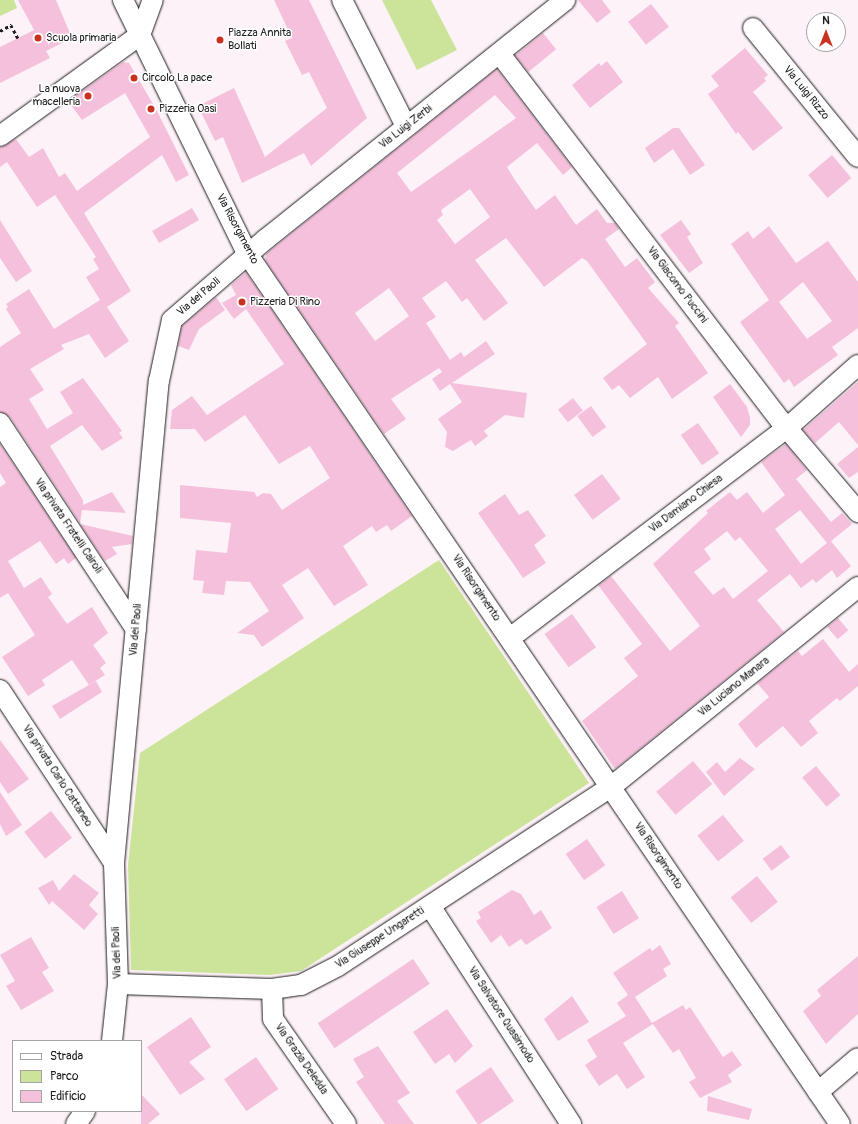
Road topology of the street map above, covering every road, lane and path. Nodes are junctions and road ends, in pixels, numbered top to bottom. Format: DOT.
graph roads {
  1 [pos="123,0"];
  2 [pos="153,0"];
  3 [pos="342,0"];
  4 [pos="565,0"];
  5 [pos="753,28"];
  6 [pos="0,31"];
  7 [pos="140,36"];
  8 [pos="18,38"];
  9 [pos="500,54"];
  10 [pos="406,126"];
  11 [pos="0,136"];
  12 [pos="858,157"];
  13 [pos="248,255"];
  14 [pos="858,365"];
  15 [pos="0,423"];
  16 [pos="787,428"];
  17 [pos="858,512"];
  18 [pos="858,587"];
  19 [pos="136,629"];
  20 [pos="510,638"];
  21 [pos="0,690"];
  22 [pos="610,787"];
  23 [pos="114,863"];
  24 [pos="430,906"];
  25 [pos="118,984"];
  26 [pos="272,989"];
  27 [pos="112,1040"];
  28 [pos="858,1058"];
  29 [pos="818,1092"];
  30 [pos="346,1124"];
  31 [pos="571,1124"];
  32 [pos="840,1124"];
  1 -- 7 [label="street, Via Risorgimento"];
  2 -- 7 [label="street"];
  3 -- 10 [label="street"];
  4 -- 9 [label="street, Via Luigi Zerbi"];
  5 -- 12 [label="street, Via Luigi Rizzo"];
  6 -- 8 [label="path"];
  7 -- 11 [label="street"];
  7 -- 13 [label="street, Via Risorgimento"];
  9 -- 10 [label="street, Via Luigi Zerbi"];
  9 -- 16 [label="street, Via Giacomo Puccini"];
  10 -- 13 [label="street, Via Luigi Zerbi"];
  13 -- 19 [label="street, Via dei Paoli"];
  13 -- 20 [label="street, Via Risorgimento"];
  14 -- 16 [label="street, Via Damiano Chiesa"];
  15 -- 19 [label="street, Via privata Fratelli Cairoli"];
  16 -- 17 [label="street, Via Giacomo Puccini"];
  16 -- 20 [label="street, Via Damiano Chiesa"];
  18 -- 22 [label="street, Via Luciano Manara"];
  19 -- 23 [label="street, Via dei Paoli"];
  20 -- 22 [label="street, Via Risorgimento"];
  21 -- 23 [label="street, Via privata Carlo Cattaneo"];
  22 -- 24 [label="street, Via Giuseppe Ungaretti"];
  22 -- 29 [label="street, Via Risorgimento"];
  23 -- 25 [label="street, Via dei Paoli"];
  24 -- 26 [label="street, Via Giuseppe Ungaretti"];
  24 -- 31 [label="street, Via Salvatore Quasimodo"];
  25 -- 26 [label="street, Via Giuseppe Ungaretti"];
  25 -- 27 [label="street, Via dei Paoli"];
  26 -- 30 [label="street, Via Grazia Deledda"];
  28 -- 29 [label="street"];
  29 -- 32 [label="street, Via Risorgimento"];
}
